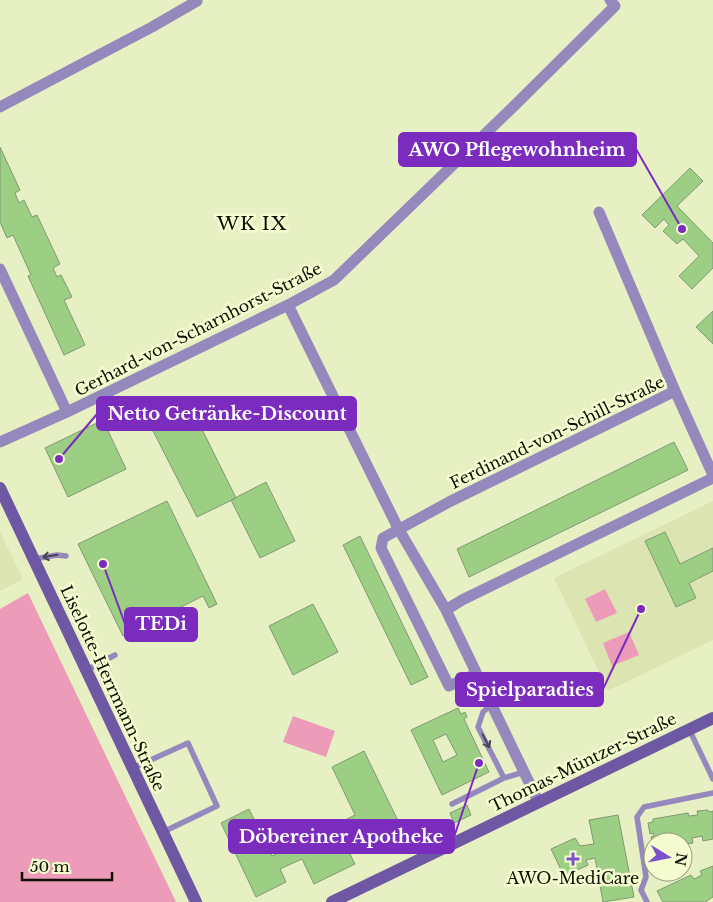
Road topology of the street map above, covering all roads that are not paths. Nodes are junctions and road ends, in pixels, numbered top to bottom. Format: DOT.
graph roads {
  1 [pos="610,0"];
  2 [pos="197,1"];
  3 [pos="0,107"];
  4 [pos="600,212"];
  5 [pos="0,269"];
  6 [pos="288,305"];
  7 [pos="675,391"];
  8 [pos="67,412"];
  9 [pos="0,442"];
  10 [pos="713,477"];
  11 [pos="0,488"];
  12 [pos="398,528"];
  13 [pos="66,556"];
  14 [pos="34,559"];
  15 [pos="446,610"];
  16 [pos="114,655"];
  17 [pos="87,670"];
  18 [pos="476,674"];
  19 [pos="491,705"];
  20 [pos="713,718"];
  21 [pos="689,729"];
  22 [pos="133,768"];
  23 [pos="524,772"];
  24 [pos="504,778"];
  25 [pos="713,779"];
  26 [pos="713,793"];
  27 [pos="538,801"];
  28 [pos="452,804"];
  29 [pos="163,832"];
  30 [pos="196,902"];
  31 [pos="332,902"];
  32 [pos="647,902"];
  1 -- 6 [label="street, Gerhard-von-Scharnhorst-Straße"];
  2 -- 3 [label="street"];
  4 -- 7 [label="street"];
  5 -- 8 [label="street, Gerhard-von-Scharnhorst-Straße"];
  6 -- 8 [label="street, Gerhard-von-Scharnhorst-Straße"];
  6 -- 12 [label="street"];
  7 -- 10 [label="street, Ferdinand-von-Schill-Straße"];
  7 -- 12 [label="street, Ferdinand-von-Schill-Straße"];
  8 -- 9 [label="street, Gerhard-von-Scharnhorst-Straße"];
  10 -- 15 [label="street, Ferdinand-von-Schill-Straße"];
  11 -- 14 [label="street, Liselotte-Herrmann-Straße"];
  12 -- 15 [label="street"];
  12 -- 18 [label="street, Ferdinand-von-Schill-Straße"];
  13 -- 14 [label="lane, one-way"];
  14 -- 17 [label="street, Liselotte-Herrmann-Straße"];
  15 -- 18 [label="street"];
  16 -- 17 [label="lane"];
  17 -- 22 [label="street, Liselotte-Herrmann-Straße"];
  18 -- 19 [label="street"];
  19 -- 23 [label="street"];
  19 -- 24 [label="lane, one-way"];
  20 -- 21 [label="street, Thomas-Müntzer-Straße"];
  21 -- 25 [label="lane"];
  21 -- 27 [label="street, Thomas-Müntzer-Straße"];
  22 -- 29 [label="street, Liselotte-Herrmann-Straße"];
  22 -- 29 [label="lane"];
  23 -- 24 [label="lane"];
  23 -- 27 [label="street"];
  24 -- 28 [label="lane"];
  26 -- 32 [label="lane"];
  27 -- 31 [label="street, Thomas-Müntzer-Straße"];
  29 -- 30 [label="street, Liselotte-Herrmann-Straße"];
}
